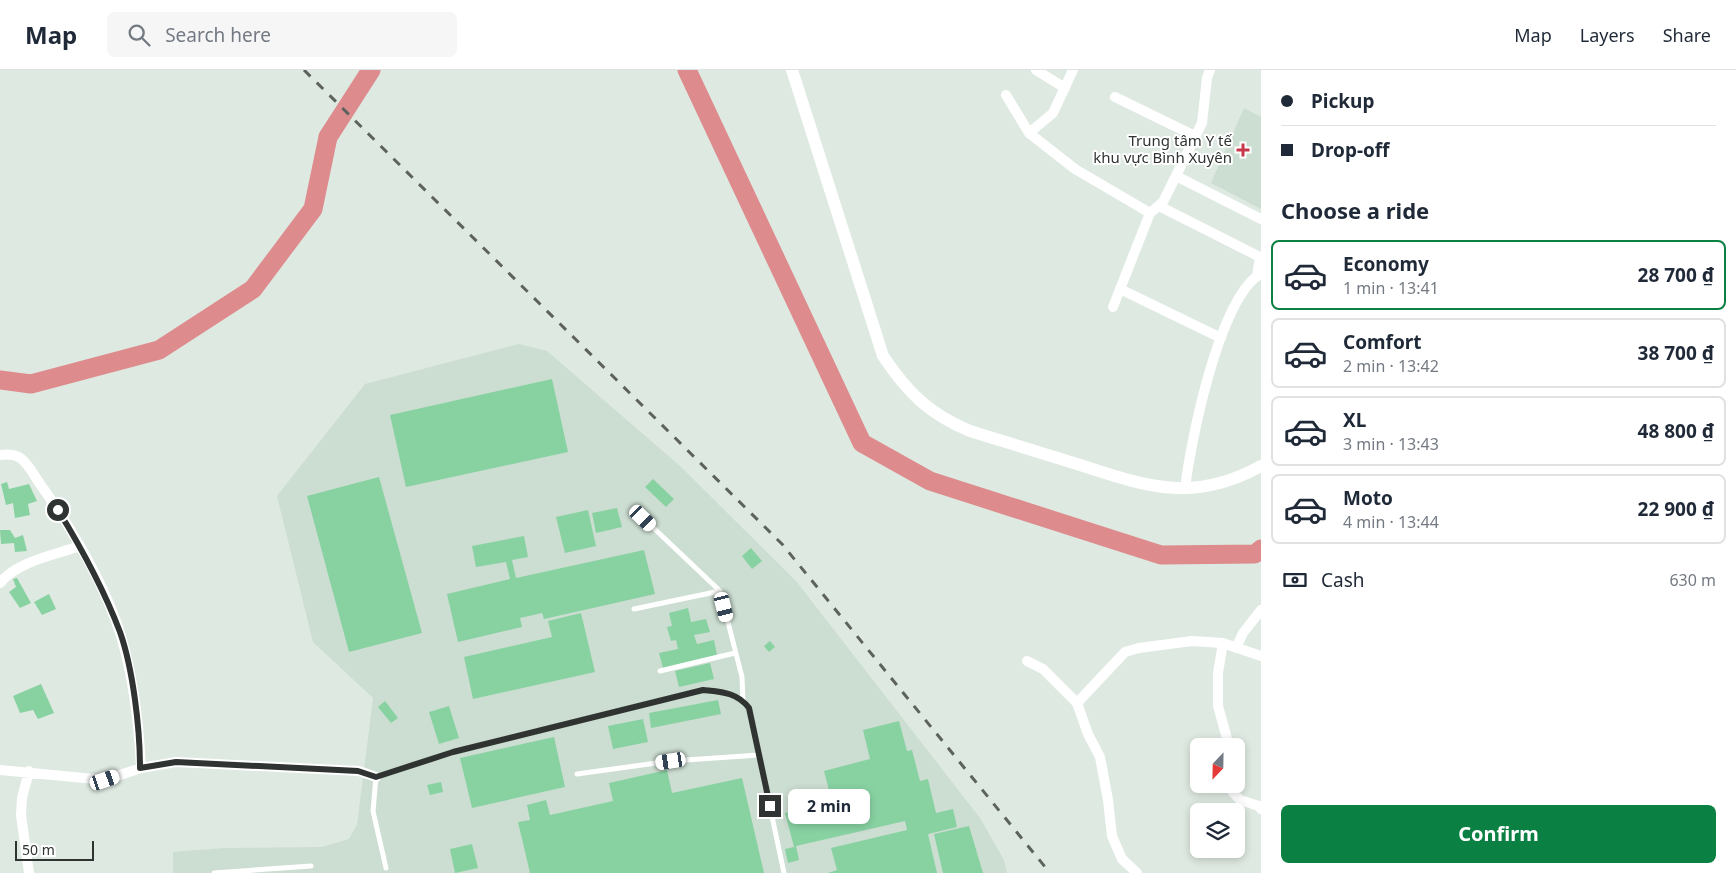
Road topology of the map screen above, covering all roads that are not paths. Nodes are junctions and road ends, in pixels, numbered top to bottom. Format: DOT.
graph roads {
  1 [pos="792,70"];
  2 [pos="1036,70"];
  3 [pos="1073,70"];
  4 [pos="1210,70"];
  5 [pos="1066,88"];
  6 [pos="1006,95"];
  7 [pos="1115,97"];
  8 [pos="1030,133"];
  9 [pos="1196,136"];
  10 [pos="1176,176"];
  11 [pos="1159,206"];
  12 [pos="1150,213"];
  13 [pos="1261,219"];
  14 [pos="1120,289"];
  15 [pos="1113,308"];
  16 [pos="1221,338"];
  17 [pos="0,454"];
  18 [pos="1261,466"];
  19 [pos="1185,489"];
  20 [pos="643,518"];
  21 [pos="80,546"];
  22 [pos="0,583"];
  23 [pos="720,591"];
  24 [pos="634,609"];
  25 [pos="1261,610"];
  26 [pos="1223,644"];
  27 [pos="1236,648"];
  28 [pos="736,653"];
  29 [pos="1261,656"];
  30 [pos="1027,661"];
  31 [pos="660,671"];
  32 [pos="743,701"];
  33 [pos="1077,703"];
  34 [pos="1226,738"];
  35 [pos="759,755"];
  36 [pos="140,768"];
  37 [pos="0,770"];
  38 [pos="29,771"];
  39 [pos="577,774"];
  40 [pos="376,777"];
  41 [pos="1234,793"];
  42 [pos="1261,809"];
  43 [pos="311,866"];
  44 [pos="386,868"];
  45 [pos="29,873"];
  46 [pos="214,873"];
  47 [pos="784,873"];
  48 [pos="1137,873"];
  1 -- 19 [label="street"];
  2 -- 5 [label="street"];
  3 -- 5 [label="street"];
  4 -- 9 [label="street"];
  5 -- 8 [label="street"];
  6 -- 8 [label="street"];
  7 -- 9 [label="street"];
  8 -- 12 [label="street"];
  9 -- 10 [label="street"];
  10 -- 11 [label="street"];
  10 -- 13 [label="street"];
  11 -- 12 [label="street"];
  11 -- 16 [label="street"];
  12 -- 14 [label="street"];
  14 -- 15 [label="street"];
  14 -- 16 [label="street"];
  16 -- 19 [label="street"];
  17 -- 21 [label="street"];
  18 -- 19 [label="street"];
  20 -- 23 [label="lane"];
  21 -- 22 [label="street"];
  21 -- 36 [label="street"];
  23 -- 24 [label="lane"];
  23 -- 28 [label="lane"];
  25 -- 27 [label="street"];
  26 -- 27 [label="street"];
  26 -- 33 [label="street"];
  26 -- 34 [label="street"];
  27 -- 29 [label="street"];
  28 -- 31 [label="lane"];
  28 -- 32 [label="lane"];
  30 -- 33 [label="street"];
  32 -- 35 [label="lane"];
  32 -- 40 [label="lane"];
  33 -- 48 [label="street"];
  35 -- 39 [label="lane"];
  35 -- 47 [label="lane"];
  36 -- 38 [label="street"];
  36 -- 40 [label="street"];
  37 -- 38 [label="street"];
  38 -- 45 [label="street"];
  40 -- 44 [label="lane"];
  41 -- 42 [label="street"];
  43 -- 46 [label="lane"];
}
